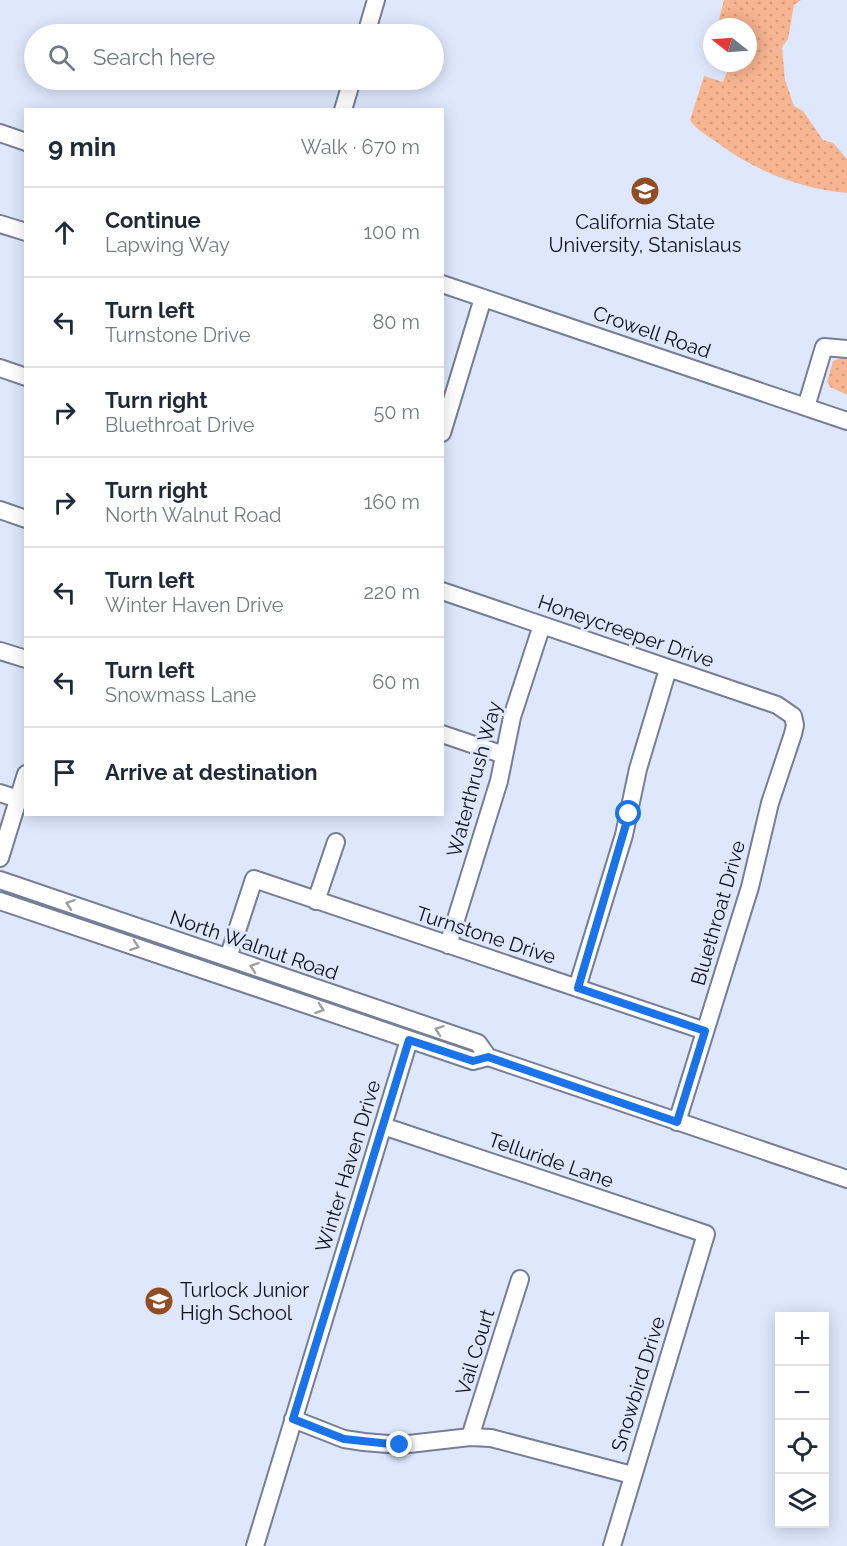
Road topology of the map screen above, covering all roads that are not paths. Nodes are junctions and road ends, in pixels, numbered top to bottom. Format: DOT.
graph roads {
  1 [pos="376,0"];
  2 [pos="369,24"];
  3 [pos="349,90"];
  4 [pos="344,108"];
  5 [pos="0,133"];
  6 [pos="24,141"];
  7 [pos="0,224"];
  8 [pos="24,231"];
  9 [pos="444,285"];
  10 [pos="483,298"];
  11 [pos="847,349"];
  12 [pos="0,368"];
  13 [pos="24,376"];
  14 [pos="806,407"];
  15 [pos="847,421"];
  16 [pos="444,426"];
  17 [pos="0,510"];
  18 [pos="24,518"];
  19 [pos="444,592"];
  20 [pos="542,625"];
  21 [pos="0,651"];
  22 [pos="24,658"];
  23 [pos="668,669"];
  24 [pos="793,716"];
  25 [pos="444,735"];
  26 [pos="504,755"];
  27 [pos="24,780"];
  28 [pos="0,793"];
  29 [pos="18,799"];
  30 [pos="336,842"];
  31 [pos="0,858"];
  32 [pos="0,880"];
  33 [pos="0,901"];
  34 [pos="316,901"];
  35 [pos="448,945"];
  36 [pos="228,958"];
  37 [pos="578,988"];
  38 [pos="705,1031"];
  39 [pos="409,1040"];
  40 [pos="488,1057"];
  41 [pos="677,1122"];
  42 [pos="383,1126"];
  43 [pos="847,1179"];
  44 [pos="706,1234"];
  45 [pos="520,1279"];
  46 [pos="293,1419"];
  47 [pos="470,1437"];
  48 [pos="632,1475"];
  49 [pos="255,1546"];
  50 [pos="612,1546"];
  1 -- 2 [label="street"];
  3 -- 4 [label="street"];
  5 -- 6 [label="street"];
  7 -- 8 [label="street"];
  9 -- 10 [label="street, Crowell Road"];
  10 -- 14 [label="street, Crowell Road"];
  10 -- 16 [label="street"];
  11 -- 14 [label="street"];
  12 -- 13 [label="street"];
  14 -- 15 [label="street, Crowell Road"];
  17 -- 18 [label="street"];
  19 -- 20 [label="street, Honeycreeper Drive"];
  20 -- 23 [label="street, Honeycreeper Drive"];
  20 -- 26 [label="street, Waterthrush Way"];
  21 -- 22 [label="street"];
  23 -- 24 [label="street, Honeycreeper Drive"];
  23 -- 37 [label="street"];
  24 -- 38 [label="street, Bluethroat Drive"];
  25 -- 26 [label="street"];
  26 -- 35 [label="street, Waterthrush Way"];
  27 -- 29 [label="street"];
  28 -- 29 [label="street"];
  29 -- 31 [label="street"];
  30 -- 34 [label="street"];
  36 -- 32 [label="street, North Walnut Road, one-way"];
  33 -- 39 [label="street, North Walnut Road, one-way"];
  34 -- 35 [label="street, Turnstone Drive"];
  34 -- 36 [label="street, Turnstone Drive"];
  35 -- 37 [label="street, Turnstone Drive"];
  40 -- 36 [label="street, North Walnut Road, one-way"];
  37 -- 38 [label="street, Turnstone Drive"];
  38 -- 41 [label="street, Bluethroat Drive"];
  39 -- 40 [label="street, North Walnut Road"];
  39 -- 42 [label="street, Winter Haven Drive"];
  40 -- 41 [label="street, North Walnut Road"];
  41 -- 43 [label="street, North Walnut Road"];
  42 -- 44 [label="street, Telluride Lane"];
  42 -- 46 [label="street, Winter Haven Drive"];
  44 -- 48 [label="street, Snowbird Drive"];
  45 -- 47 [label="street, Vail Court"];
  46 -- 47 [label="street"];
  46 -- 49 [label="street, Winter Haven Drive"];
  47 -- 48 [label="street"];
  48 -- 50 [label="street, Snowbird Drive"];
}
